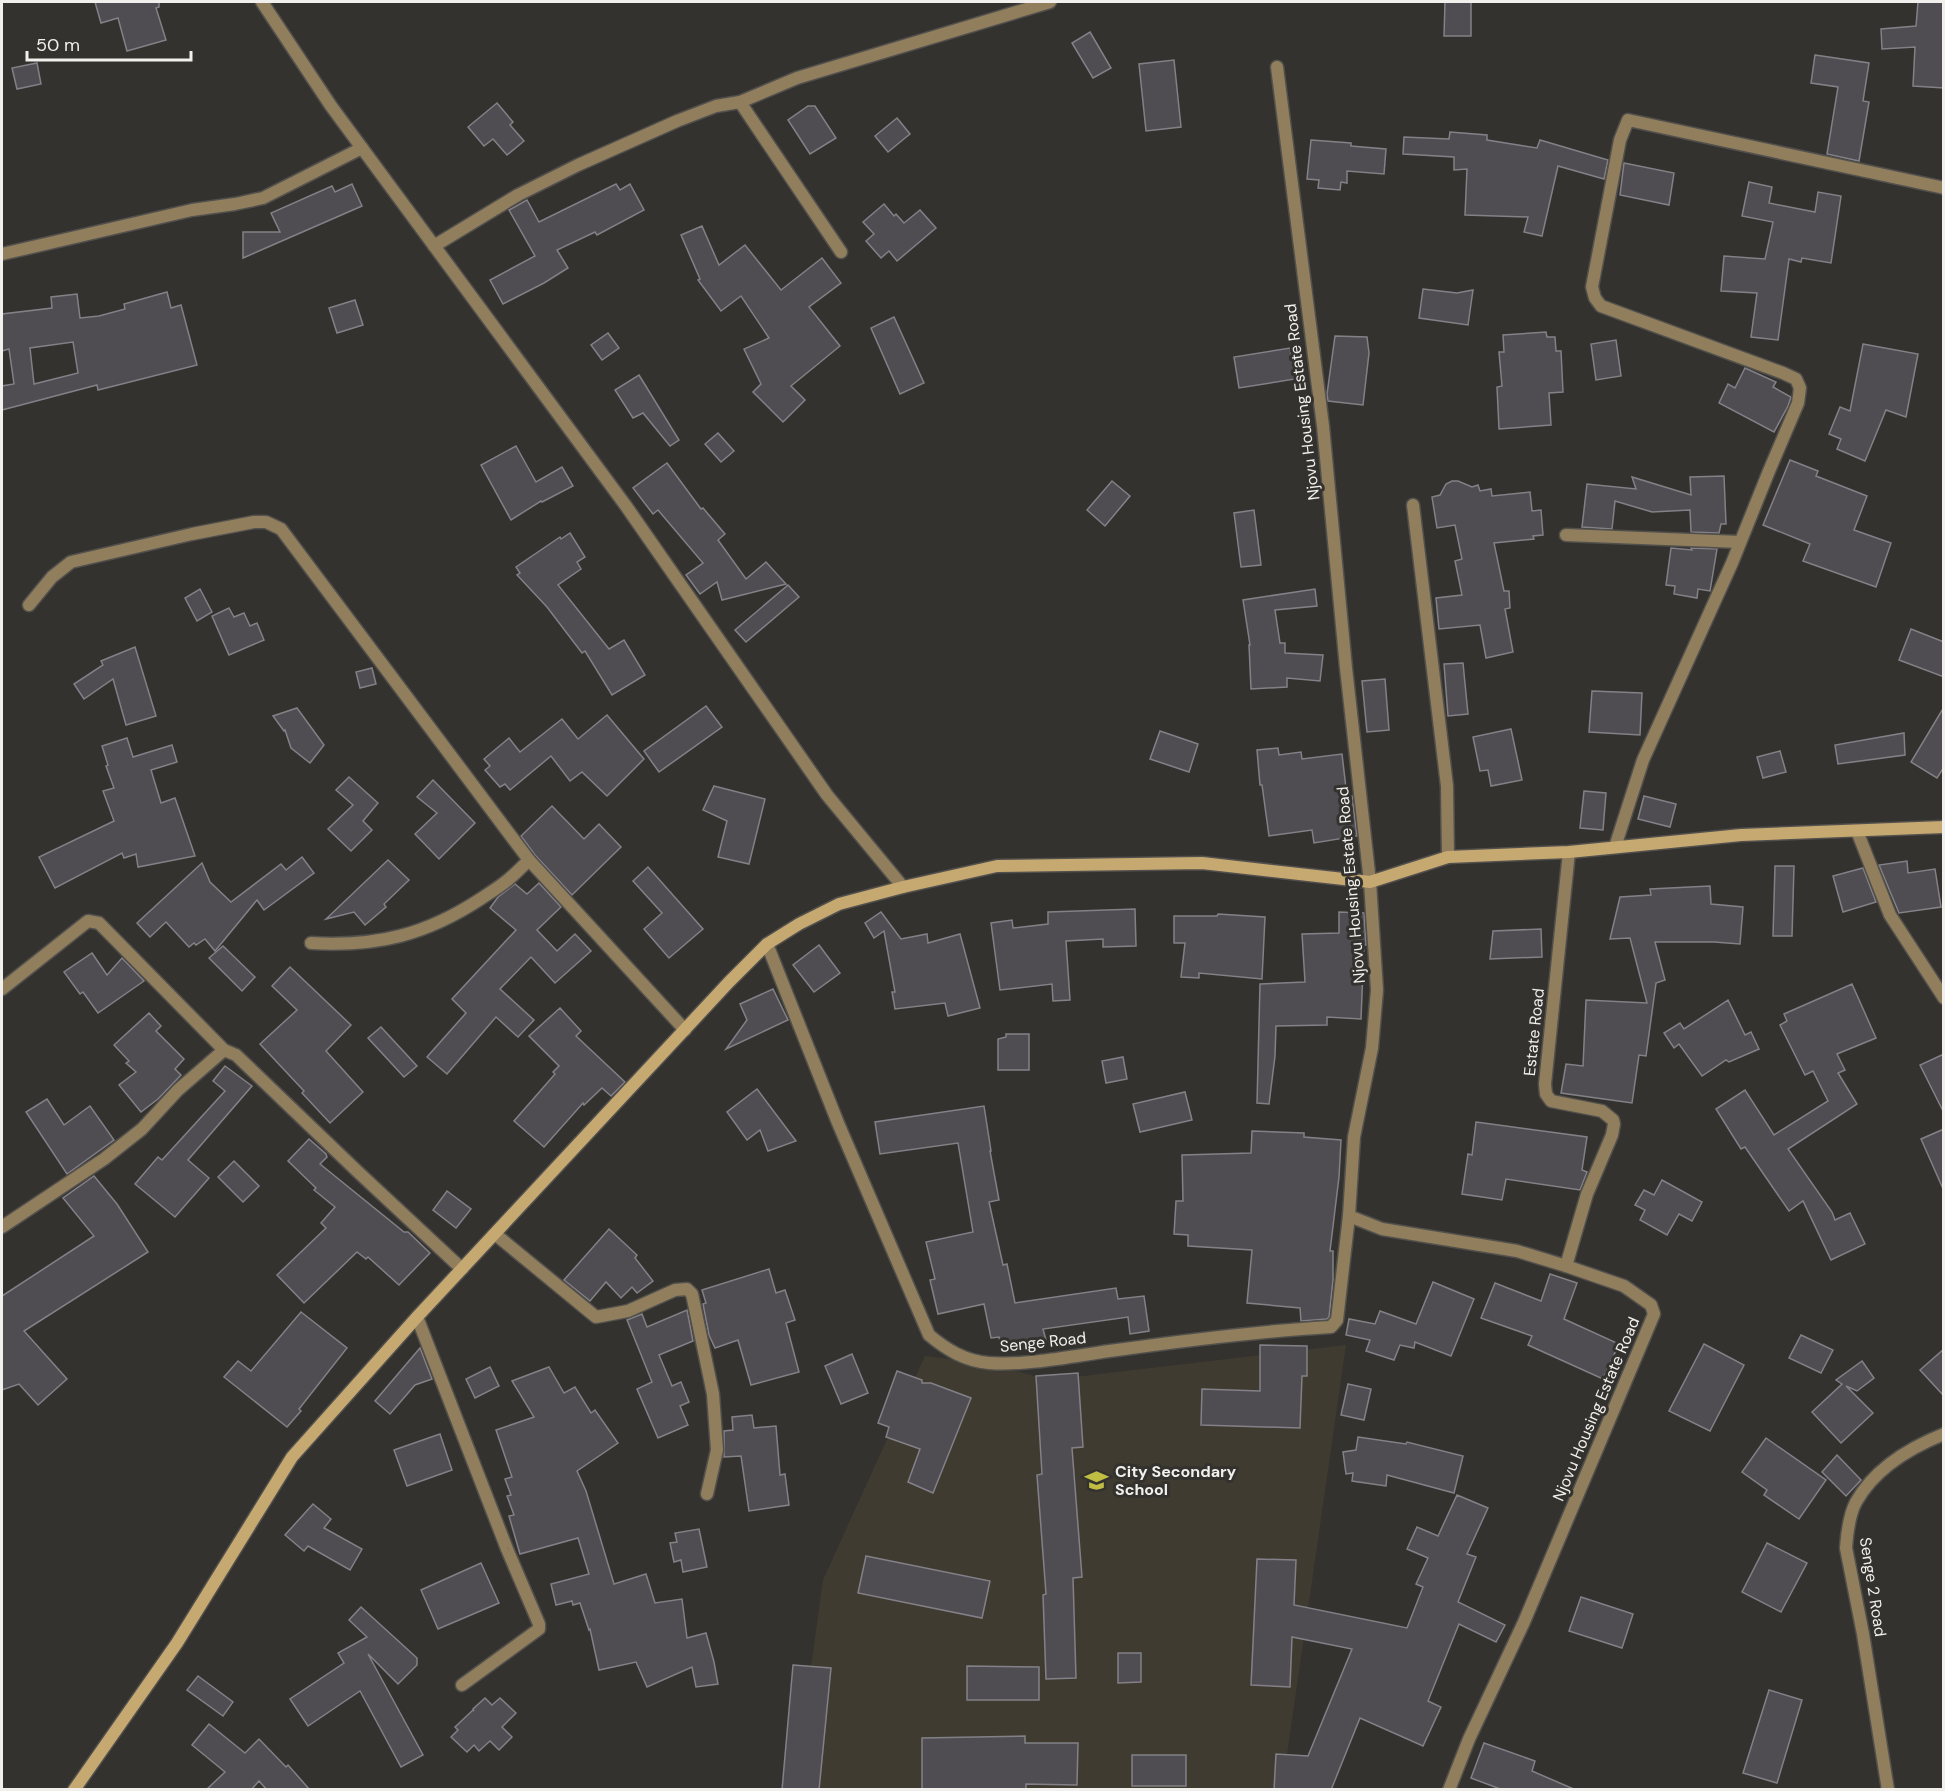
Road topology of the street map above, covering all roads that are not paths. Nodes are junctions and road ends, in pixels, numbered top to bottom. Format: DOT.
graph roads {
  1 [pos="262,2"];
  2 [pos="1050,2"];
  3 [pos="1276,67"];
  4 [pos="740,102"];
  5 [pos="362,148"];
  6 [pos="1944,188"];
  7 [pos="434,246"];
  8 [pos="841,252"];
  9 [pos="2,254"];
  10 [pos="1413,505"];
  11 [pos="1566,535"];
  12 [pos="1740,542"];
  13 [pos="29,605"];
  14 [pos="1944,827"];
  15 [pos="1857,831"];
  16 [pos="1615,847"];
  17 [pos="1569,852"];
  18 [pos="1448,857"];
  19 [pos="529,860"];
  20 [pos="1370,882"];
  21 [pos="903,887"];
  22 [pos="311,943"];
  23 [pos="767,944"];
  24 [pos="2,989"];
  25 [pos="1944,998"];
  26 [pos="685,1030"];
  27 [pos="224,1050"];
  28 [pos="1348,1216"];
  29 [pos="2,1227"];
  30 [pos="495,1234"];
  31 [pos="1566,1266"];
  32 [pos="462,1269"];
  33 [pos="417,1317"];
  34 [pos="1944,1434"];
  35 [pos="707,1494"];
  36 [pos="462,1685"];
  37 [pos="74,1790"];
  38 [pos="1449,1790"];
  39 [pos="1888,1790"];
  1 -- 5 [label="street"];
  2 -- 4 [label="street"];
  3 -- 20 [label="street, Njovu Housing Estate Road"];
  4 -- 7 [label="street"];
  4 -- 8 [label="street"];
  5 -- 7 [label="street"];
  5 -- 9 [label="street"];
  6 -- 12 [label="street"];
  7 -- 21 [label="street"];
  10 -- 18 [label="street"];
  11 -- 12 [label="street"];
  12 -- 16 [label="street"];
  13 -- 19 [label="street"];
  14 -- 15 [label="street"];
  15 -- 16 [label="street"];
  15 -- 25 [label="street"];
  16 -- 17 [label="street"];
  17 -- 18 [label="street"];
  17 -- 31 [label="street, Estate Road"];
  18 -- 20 [label="street"];
  19 -- 22 [label="street"];
  19 -- 26 [label="street"];
  20 -- 21 [label="street"];
  20 -- 28 [label="street, Njovu Housing Estate Road"];
  21 -- 23 [label="street"];
  23 -- 26 [label="street"];
  23 -- 28 [label="street, Senge Road"];
  24 -- 27 [label="street"];
  26 -- 30 [label="street"];
  27 -- 29 [label="street"];
  27 -- 32 [label="street"];
  28 -- 31 [label="street, Njovu Housing Estate Road"];
  30 -- 32 [label="street"];
  30 -- 35 [label="street"];
  31 -- 38 [label="street, Njovu Housing Estate Road"];
  32 -- 33 [label="street"];
  33 -- 36 [label="street"];
  33 -- 37 [label="street"];
  34 -- 39 [label="street, Senge 2 Road"];
}
